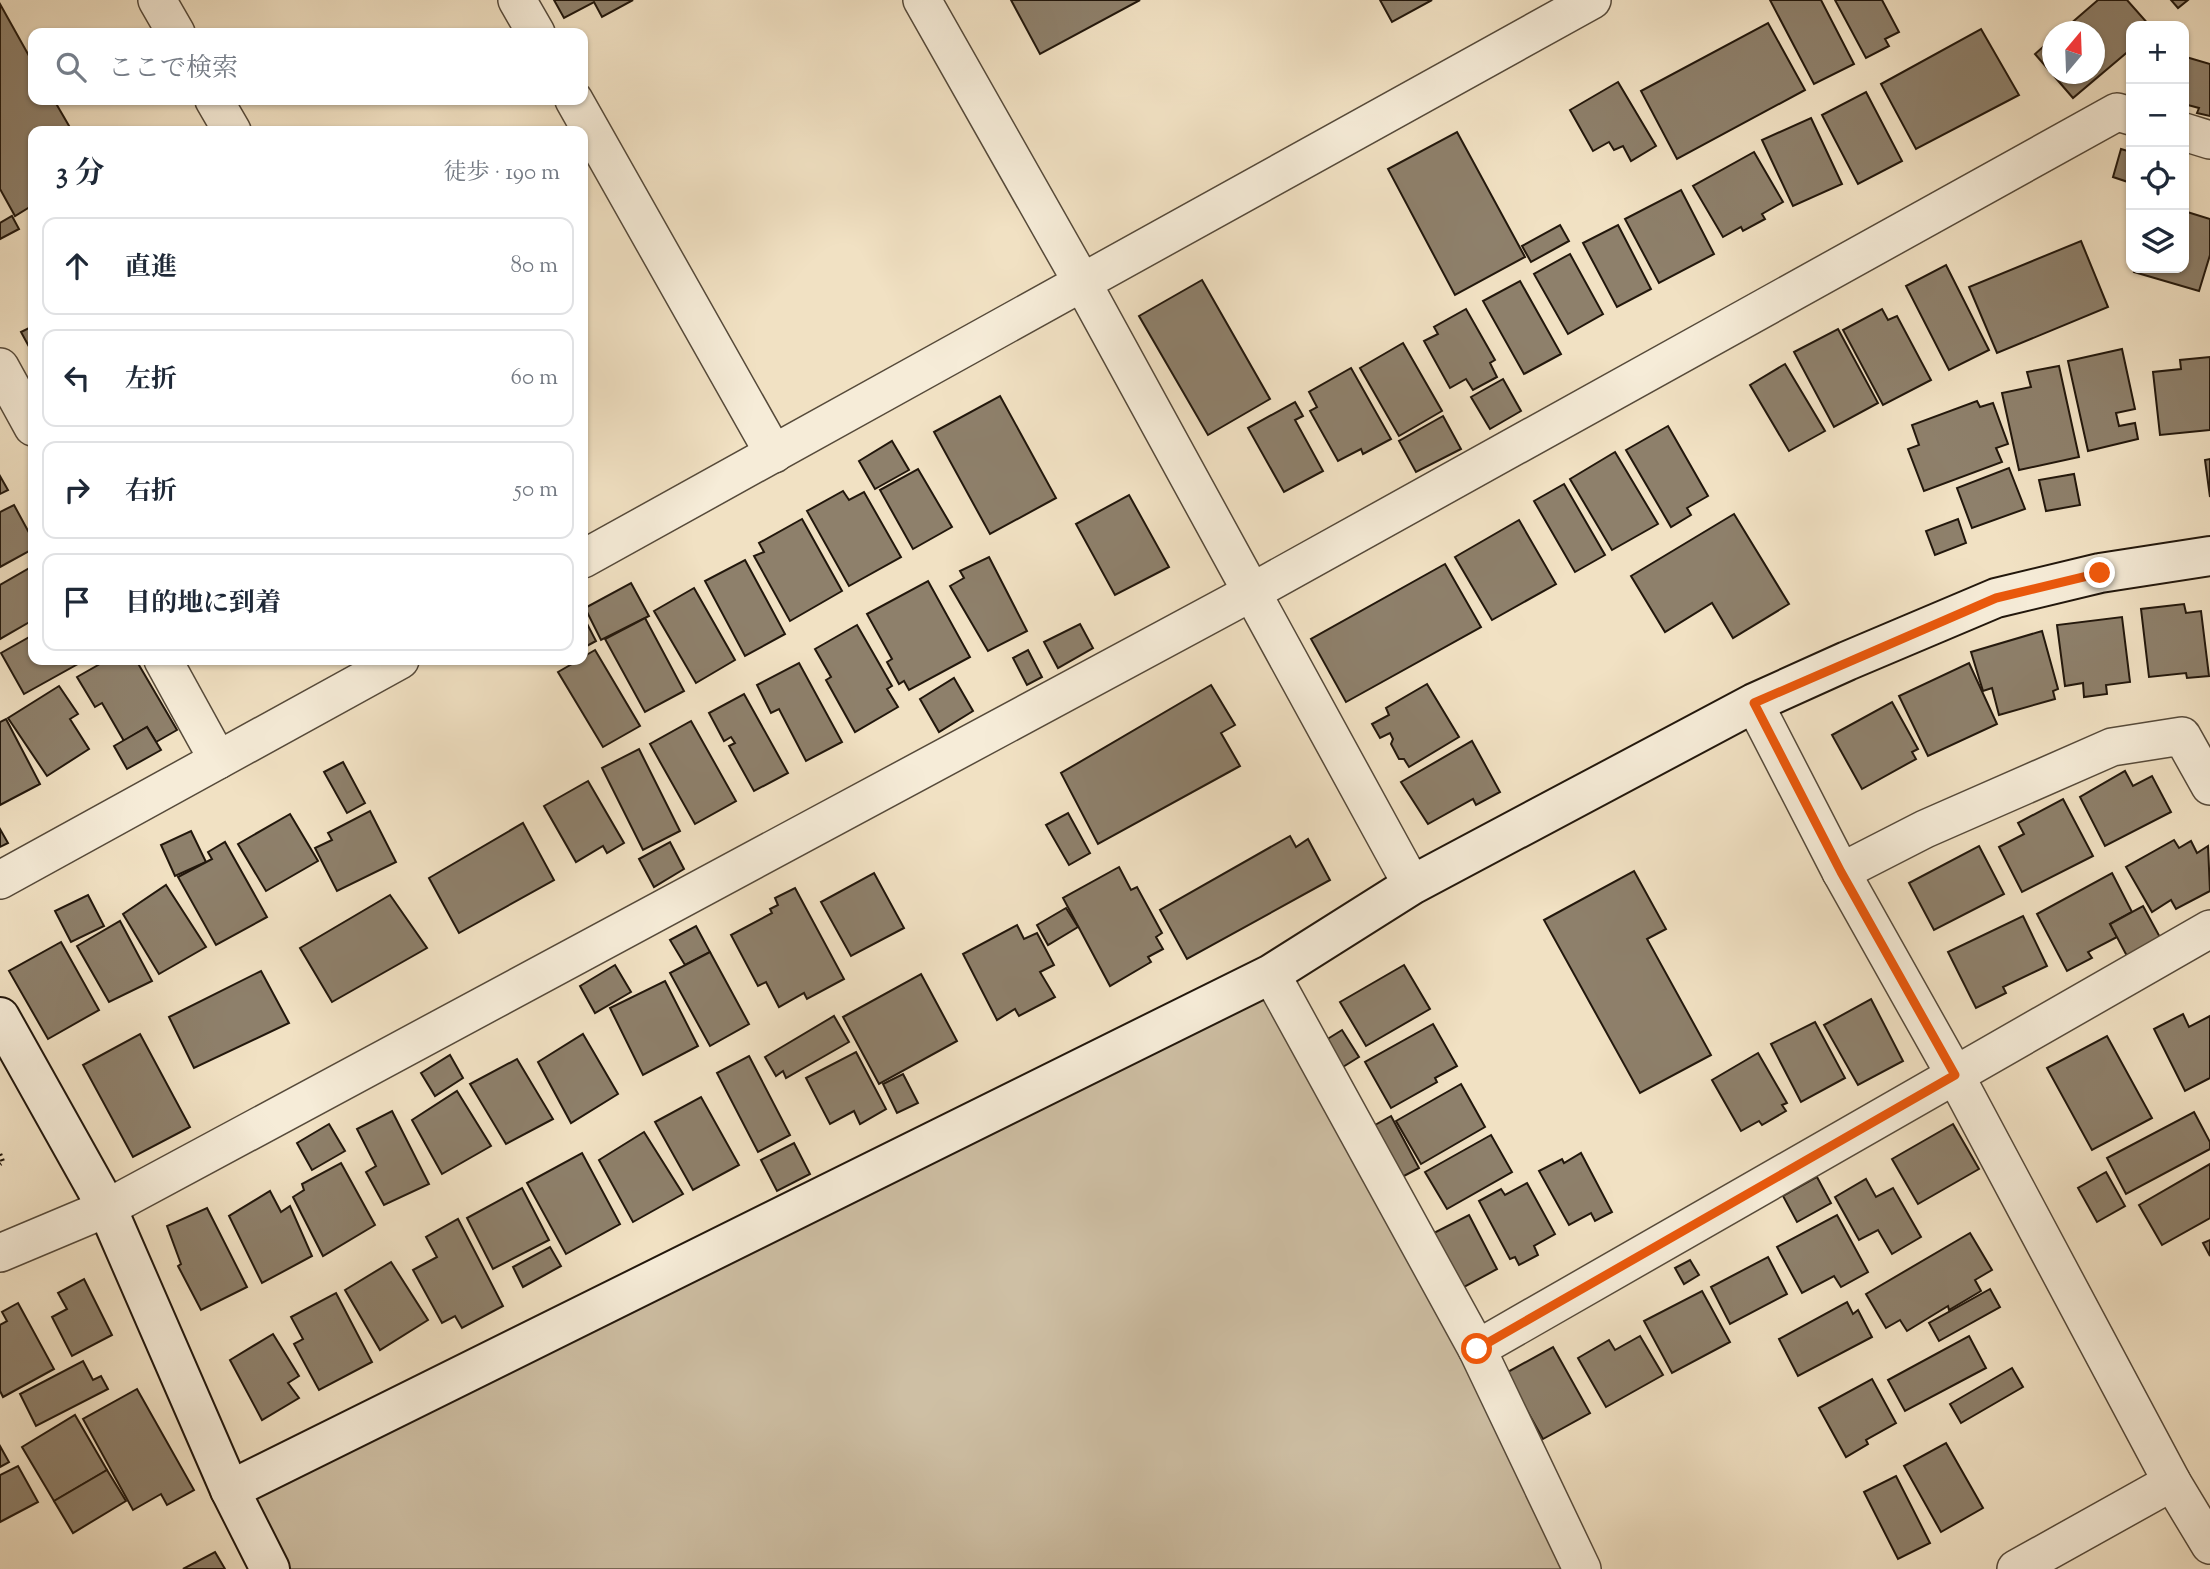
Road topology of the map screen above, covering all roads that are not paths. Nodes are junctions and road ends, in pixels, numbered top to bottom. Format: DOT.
graph roads {
  1 [pos="157,0"];
  2 [pos="517,0"];
  3 [pos="922,0"];
  4 [pos="1592,0"];
  5 [pos="173,28"];
  6 [pos="533,28"];
  7 [pos="217,105"];
  8 [pos="577,105"];
  9 [pos="2126,115"];
  10 [pos="229,126"];
  11 [pos="2189,134"];
  12 [pos="2210,140"];
  13 [pos="1083,284"];
  14 [pos="0,367"];
  15 [pos="28,418"];
  16 [pos="774,454"];
  17 [pos="588,556"];
  18 [pos="2210,556"];
  19 [pos="1252,592"];
  20 [pos="166,665"];
  21 [pos="391,665"];
  22 [pos="1754,703"];
  23 [pos="218,760"];
  24 [pos="2210,786"];
  25 [pos="1841,872"];
  26 [pos="0,880"];
  27 [pos="1412,885"];
  28 [pos="2210,929"];
  29 [pos="1270,974"];
  30 [pos="0,1017"];
  31 [pos="1955,1075"];
  32 [pos="107,1208"];
  33 [pos="0,1253"];
  34 [pos="1477,1349"];
  35 [pos="2172,1482"];
  36 [pos="229,1490"];
  37 [pos="2210,1545"];
  38 [pos="270,1569"];
  39 [pos="1582,1569"];
  40 [pos="2016,1569"];
  1 -- 5 [label="street"];
  2 -- 6 [label="street"];
  3 -- 13 [label="street"];
  4 -- 13 [label="street"];
  7 -- 10 [label="street"];
  8 -- 16 [label="street"];
  9 -- 19 [label="street"];
  11 -- 12 [label="street"];
  13 -- 16 [label="street"];
  13 -- 19 [label="street"];
  14 -- 15 [label="street"];
  16 -- 17 [label="street"];
  18 -- 22 [label="street"];
  19 -- 27 [label="street"];
  19 -- 32 [label="street"];
  20 -- 23 [label="street"];
  21 -- 23 [label="street"];
  22 -- 25 [label="street"];
  22 -- 27 [label="street"];
  23 -- 26 [label="street"];
  24 -- 25 [label="street"];
  25 -- 31 [label="street"];
  27 -- 29 [label="street"];
  28 -- 31 [label="street"];
  29 -- 34 [label="street"];
  29 -- 36 [label="street"];
  30 -- 32 [label="street"];
  31 -- 34 [label="street"];
  31 -- 35 [label="street"];
  32 -- 33 [label="street"];
  32 -- 36 [label="street"];
  34 -- 39 [label="street"];
  35 -- 37 [label="street"];
  35 -- 40 [label="street"];
  36 -- 38 [label="street"];
}
